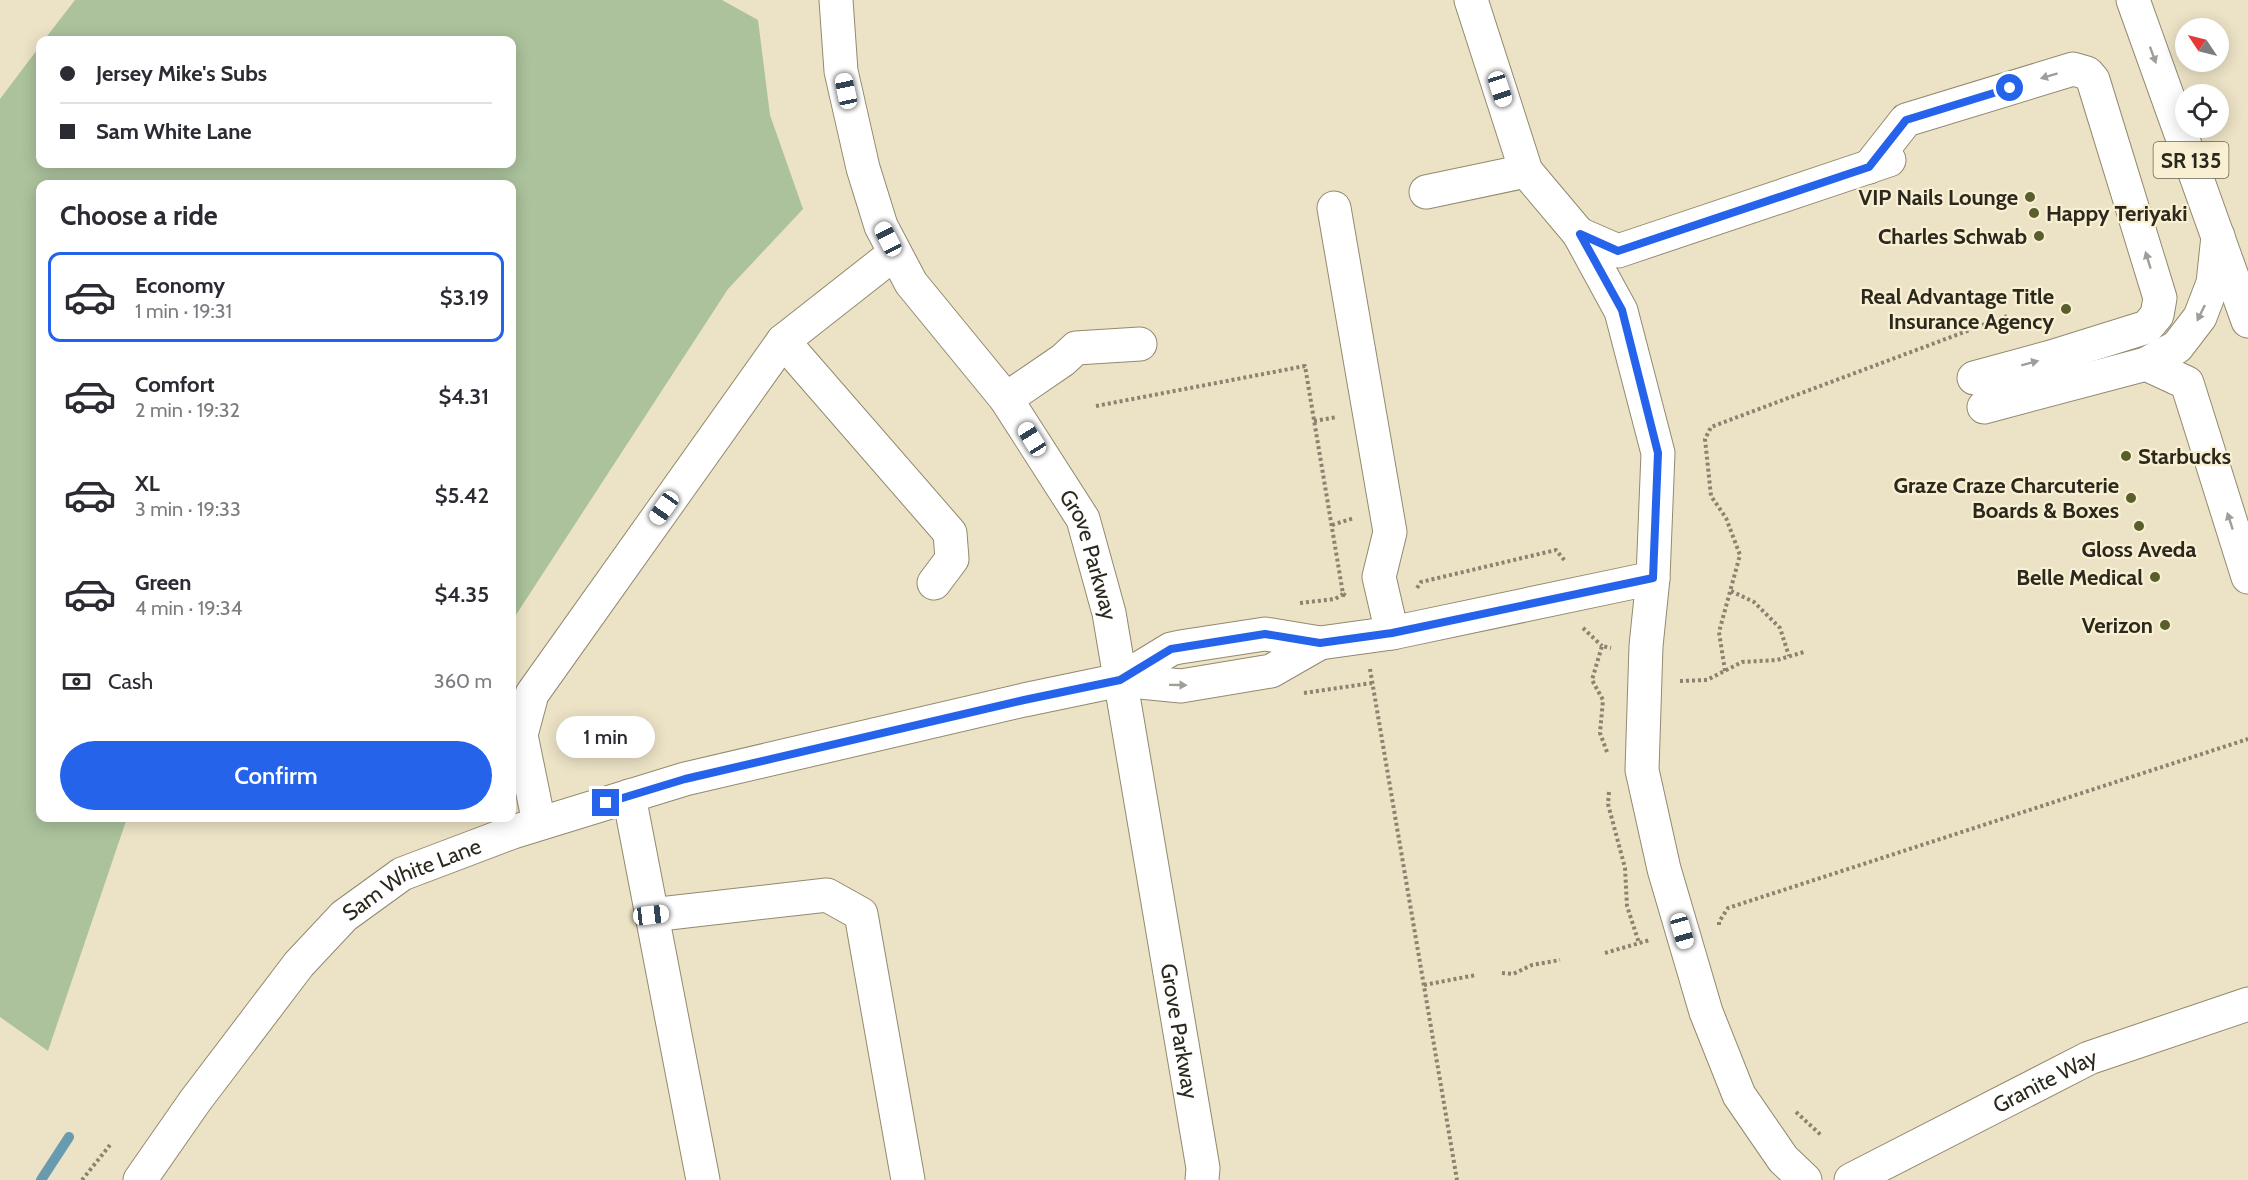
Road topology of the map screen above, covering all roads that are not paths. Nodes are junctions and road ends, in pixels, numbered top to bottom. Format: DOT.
graph roads {
  1 [pos="836,0"];
  2 [pos="1471,0"];
  3 [pos="2133,0"];
  4 [pos="1900,156"];
  5 [pos="1869,167"];
  6 [pos="1526,171"];
  7 [pos="1426,192"];
  8 [pos="1334,207"];
  9 [pos="1580,234"];
  10 [pos="2218,236"];
  11 [pos="895,253"];
  12 [pos="2248,321"];
  13 [pos="783,341"];
  14 [pos="1140,344"];
  15 [pos="2146,364"];
  16 [pos="1006,399"];
  17 [pos="2248,577"];
  18 [pos="1653,578"];
  19 [pos="934,583"];
  20 [pos="1392,633"];
  21 [pos="1120,680"];
  22 [pos="628,796"];
  23 [pos="539,823"];
  24 [pos="651,915"];
  25 [pos="2248,1004"];
  26 [pos="1205,1176"];
  27 [pos="140,1180"];
  28 [pos="703,1180"];
  29 [pos="908,1180"];
  30 [pos="1804,1180"];
  31 [pos="1851,1180"];
  1 -- 11 [label="street, Grove Parkway"];
  2 -- 6 [label="street"];
  3 -- 10 [label="street, SR 135, one-way"];
  4 -- 5 [label="street"];
  5 -- 9 [label="street"];
  15 -- 5 [label="street, one-way"];
  6 -- 7 [label="street"];
  6 -- 9 [label="street"];
  8 -- 20 [label="street"];
  9 -- 18 [label="street"];
  10 -- 12 [label="street, SR 135"];
  10 -- 15 [label="street, one-way"];
  11 -- 13 [label="street"];
  11 -- 16 [label="street, Grove Parkway"];
  13 -- 19 [label="street"];
  13 -- 23 [label="street"];
  14 -- 16 [label="street"];
  17 -- 15 [label="street, one-way"];
  16 -- 21 [label="street, Grove Parkway"];
  18 -- 20 [label="street, Sam White Lane"];
  18 -- 30 [label="street"];
  20 -- 21 [label="street, Sam White Lane"];
  21 -- 22 [label="street, Sam White Lane"];
  21 -- 26 [label="street, Grove Parkway"];
  22 -- 23 [label="street, Sam White Lane"];
  22 -- 24 [label="street"];
  23 -- 27 [label="street, Sam White Lane"];
  24 -- 28 [label="street"];
  24 -- 29 [label="street"];
  25 -- 31 [label="street, Granite Way"];
}
